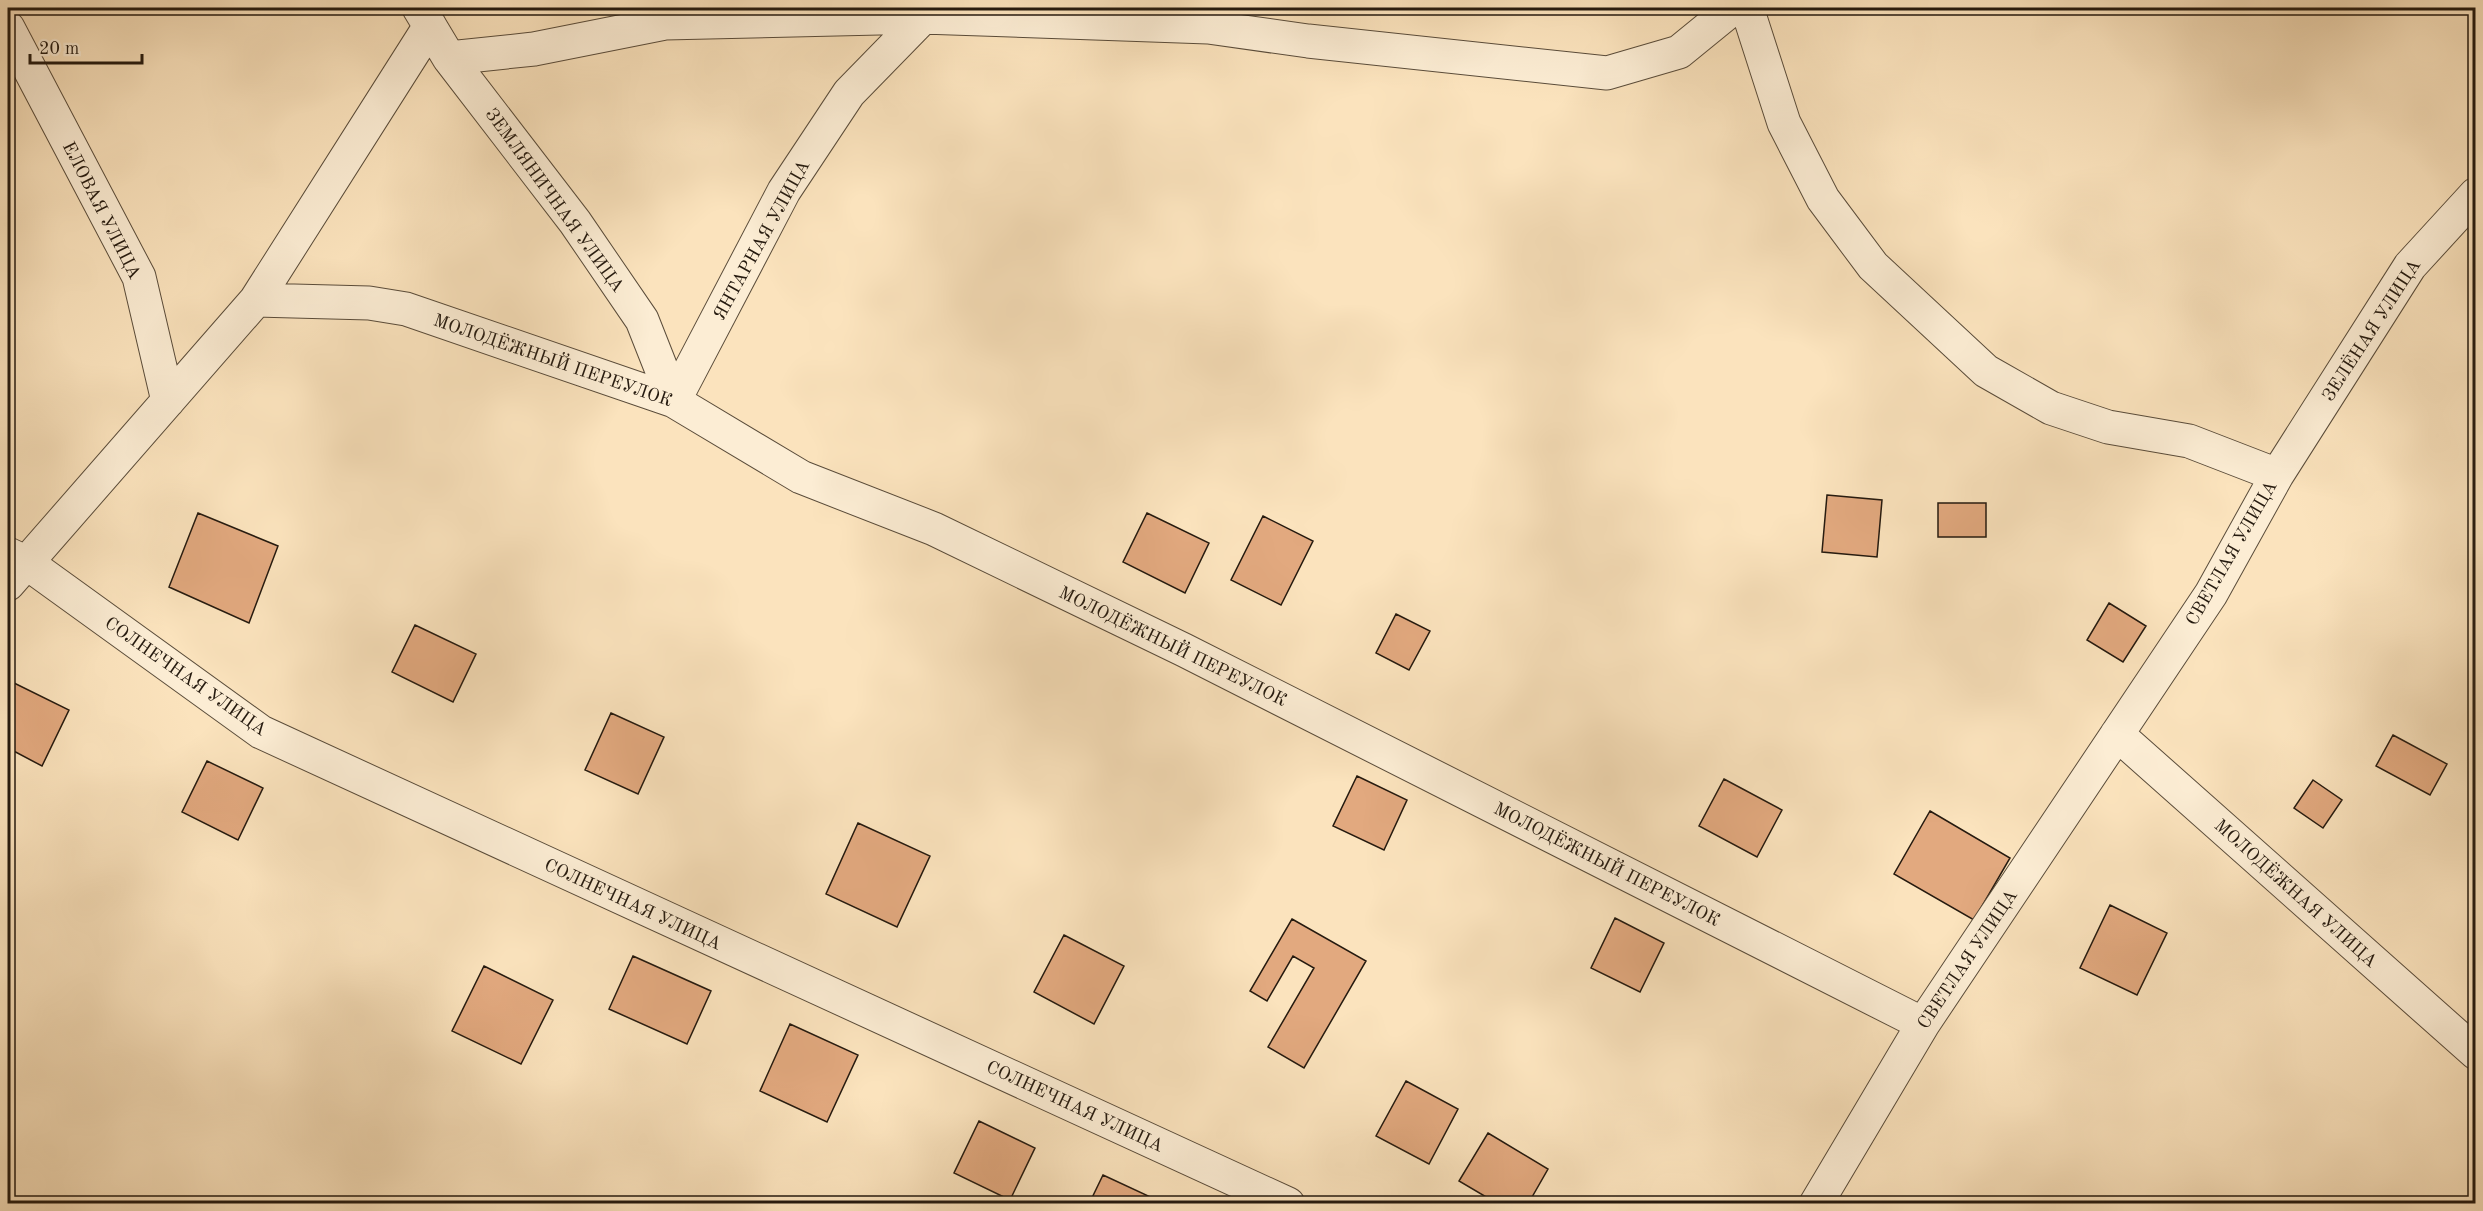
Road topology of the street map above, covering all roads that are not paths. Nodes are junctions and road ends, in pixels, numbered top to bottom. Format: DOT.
graph roads {
  1 [pos="1732,8"];
  2 [pos="1747,8"];
  3 [pos="927,13"];
  4 [pos="424,17"];
  5 [pos="8,28"];
  6 [pos="449,58"];
  7 [pos="2475,194"];
  8 [pos="256,300"];
  9 [pos="674,400"];
  10 [pos="168,401"];
  11 [pos="2277,475"];
  12 [pos="14,567"];
  13 [pos="2117,734"];
  14 [pos="1923,1024"];
  15 [pos="2475,1053"];
  16 [pos="1288,1203"];
  17 [pos="1816,1203"];
  1 -- 3 [label="street"];
  2 -- 11 [label="street, СВЕТЛАЯ УЛИЦА"];
  3 -- 6 [label="street"];
  3 -- 9 [label="street, ЯНТАРНАЯ УЛИЦА"];
  4 -- 6 [label="street, ЗЕМЛЯНИЧНАЯ УЛИЦА"];
  4 -- 8 [label="street"];
  5 -- 10 [label="street, ЕЛОВАЯ УЛИЦА"];
  6 -- 9 [label="street, ЗЕМЛЯНИЧНАЯ УЛИЦА"];
  7 -- 11 [label="street, ЗЕЛЁНАЯ УЛИЦА"];
  8 -- 9 [label="street, МОЛОДЁЖНЫЙ ПЕРЕУЛОК"];
  8 -- 10 [label="street"];
  9 -- 14 [label="street, МОЛОДЁЖНЫЙ ПЕРЕУЛОК"];
  10 -- 12 [label="street"];
  11 -- 13 [label="street, СВЕТЛАЯ УЛИЦА"];
  12 -- 16 [label="street, СОЛНЕЧНАЯ УЛИЦА"];
  13 -- 14 [label="street, СВЕТЛАЯ УЛИЦА"];
  13 -- 15 [label="street, МОЛОДЁЖНАЯ УЛИЦА"];
  14 -- 17 [label="street, СВЕТЛАЯ УЛИЦА"];
}
